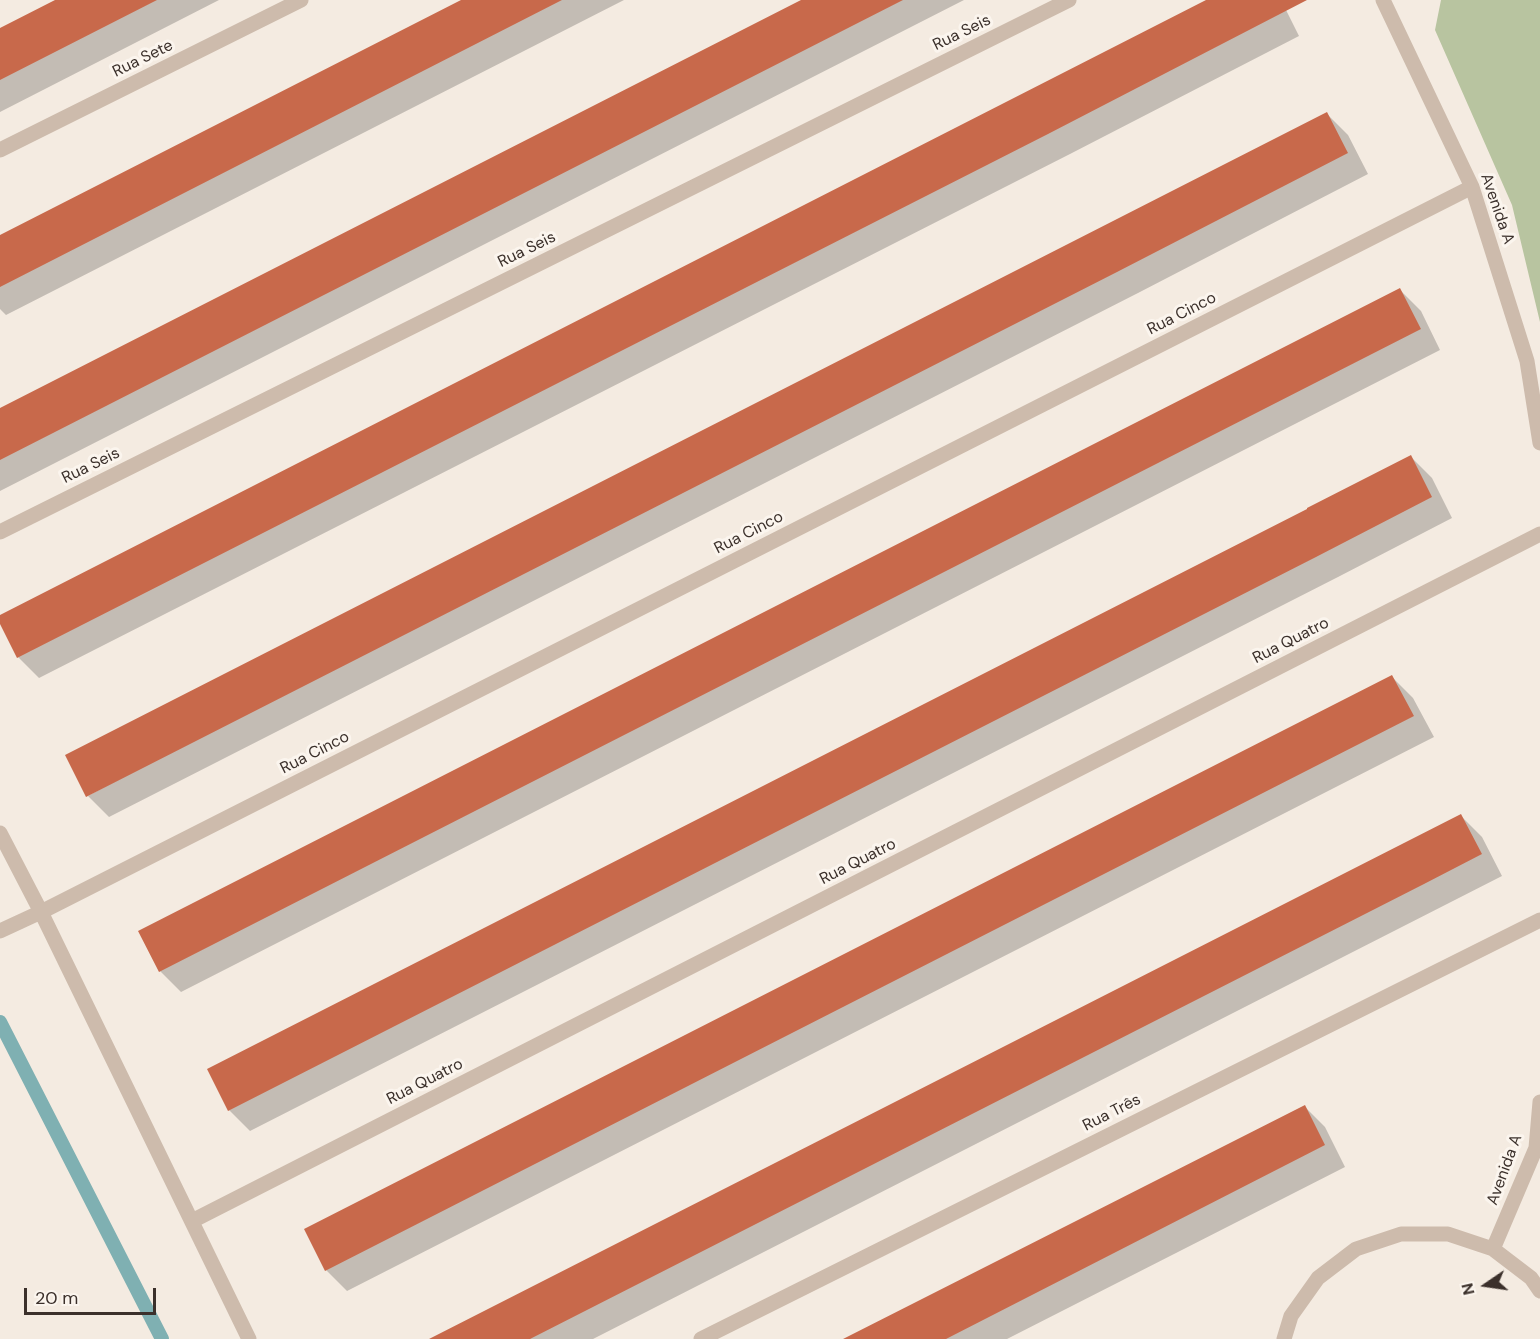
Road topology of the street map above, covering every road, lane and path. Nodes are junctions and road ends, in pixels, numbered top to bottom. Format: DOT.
graph roads {
  1 [pos="301,0"];
  2 [pos="1069,0"];
  3 [pos="1383,0"];
  4 [pos="0,150"];
  5 [pos="1472,187"];
  6 [pos="1540,443"];
  7 [pos="0,532"];
  8 [pos="1540,534"];
  9 [pos="0,833"];
  10 [pos="41,912"];
  11 [pos="1540,920"];
  12 [pos="0,931"];
  13 [pos="1540,1102"];
  14 [pos="192,1221"];
  15 [pos="1493,1249"];
  16 [pos="1540,1291"];
  17 [pos="249,1339"];
  18 [pos="701,1339"];
  19 [pos="1284,1339"];
  1 -- 4 [label="street, Rua Sete"];
  2 -- 7 [label="street, Rua Seis"];
  3 -- 5 [label="street, Avenida A"];
  5 -- 6 [label="street, Avenida A"];
  5 -- 10 [label="street, Rua Cinco"];
  8 -- 14 [label="street, Rua Quatro"];
  9 -- 10 [label="street"];
  10 -- 12 [label="street, Rua Cinco"];
  10 -- 14 [label="street"];
  11 -- 18 [label="street, Rua Três"];
  13 -- 15 [label="street, Avenida A"];
  14 -- 17 [label="street"];
  15 -- 16 [label="street"];
  15 -- 19 [label="street"];
}
